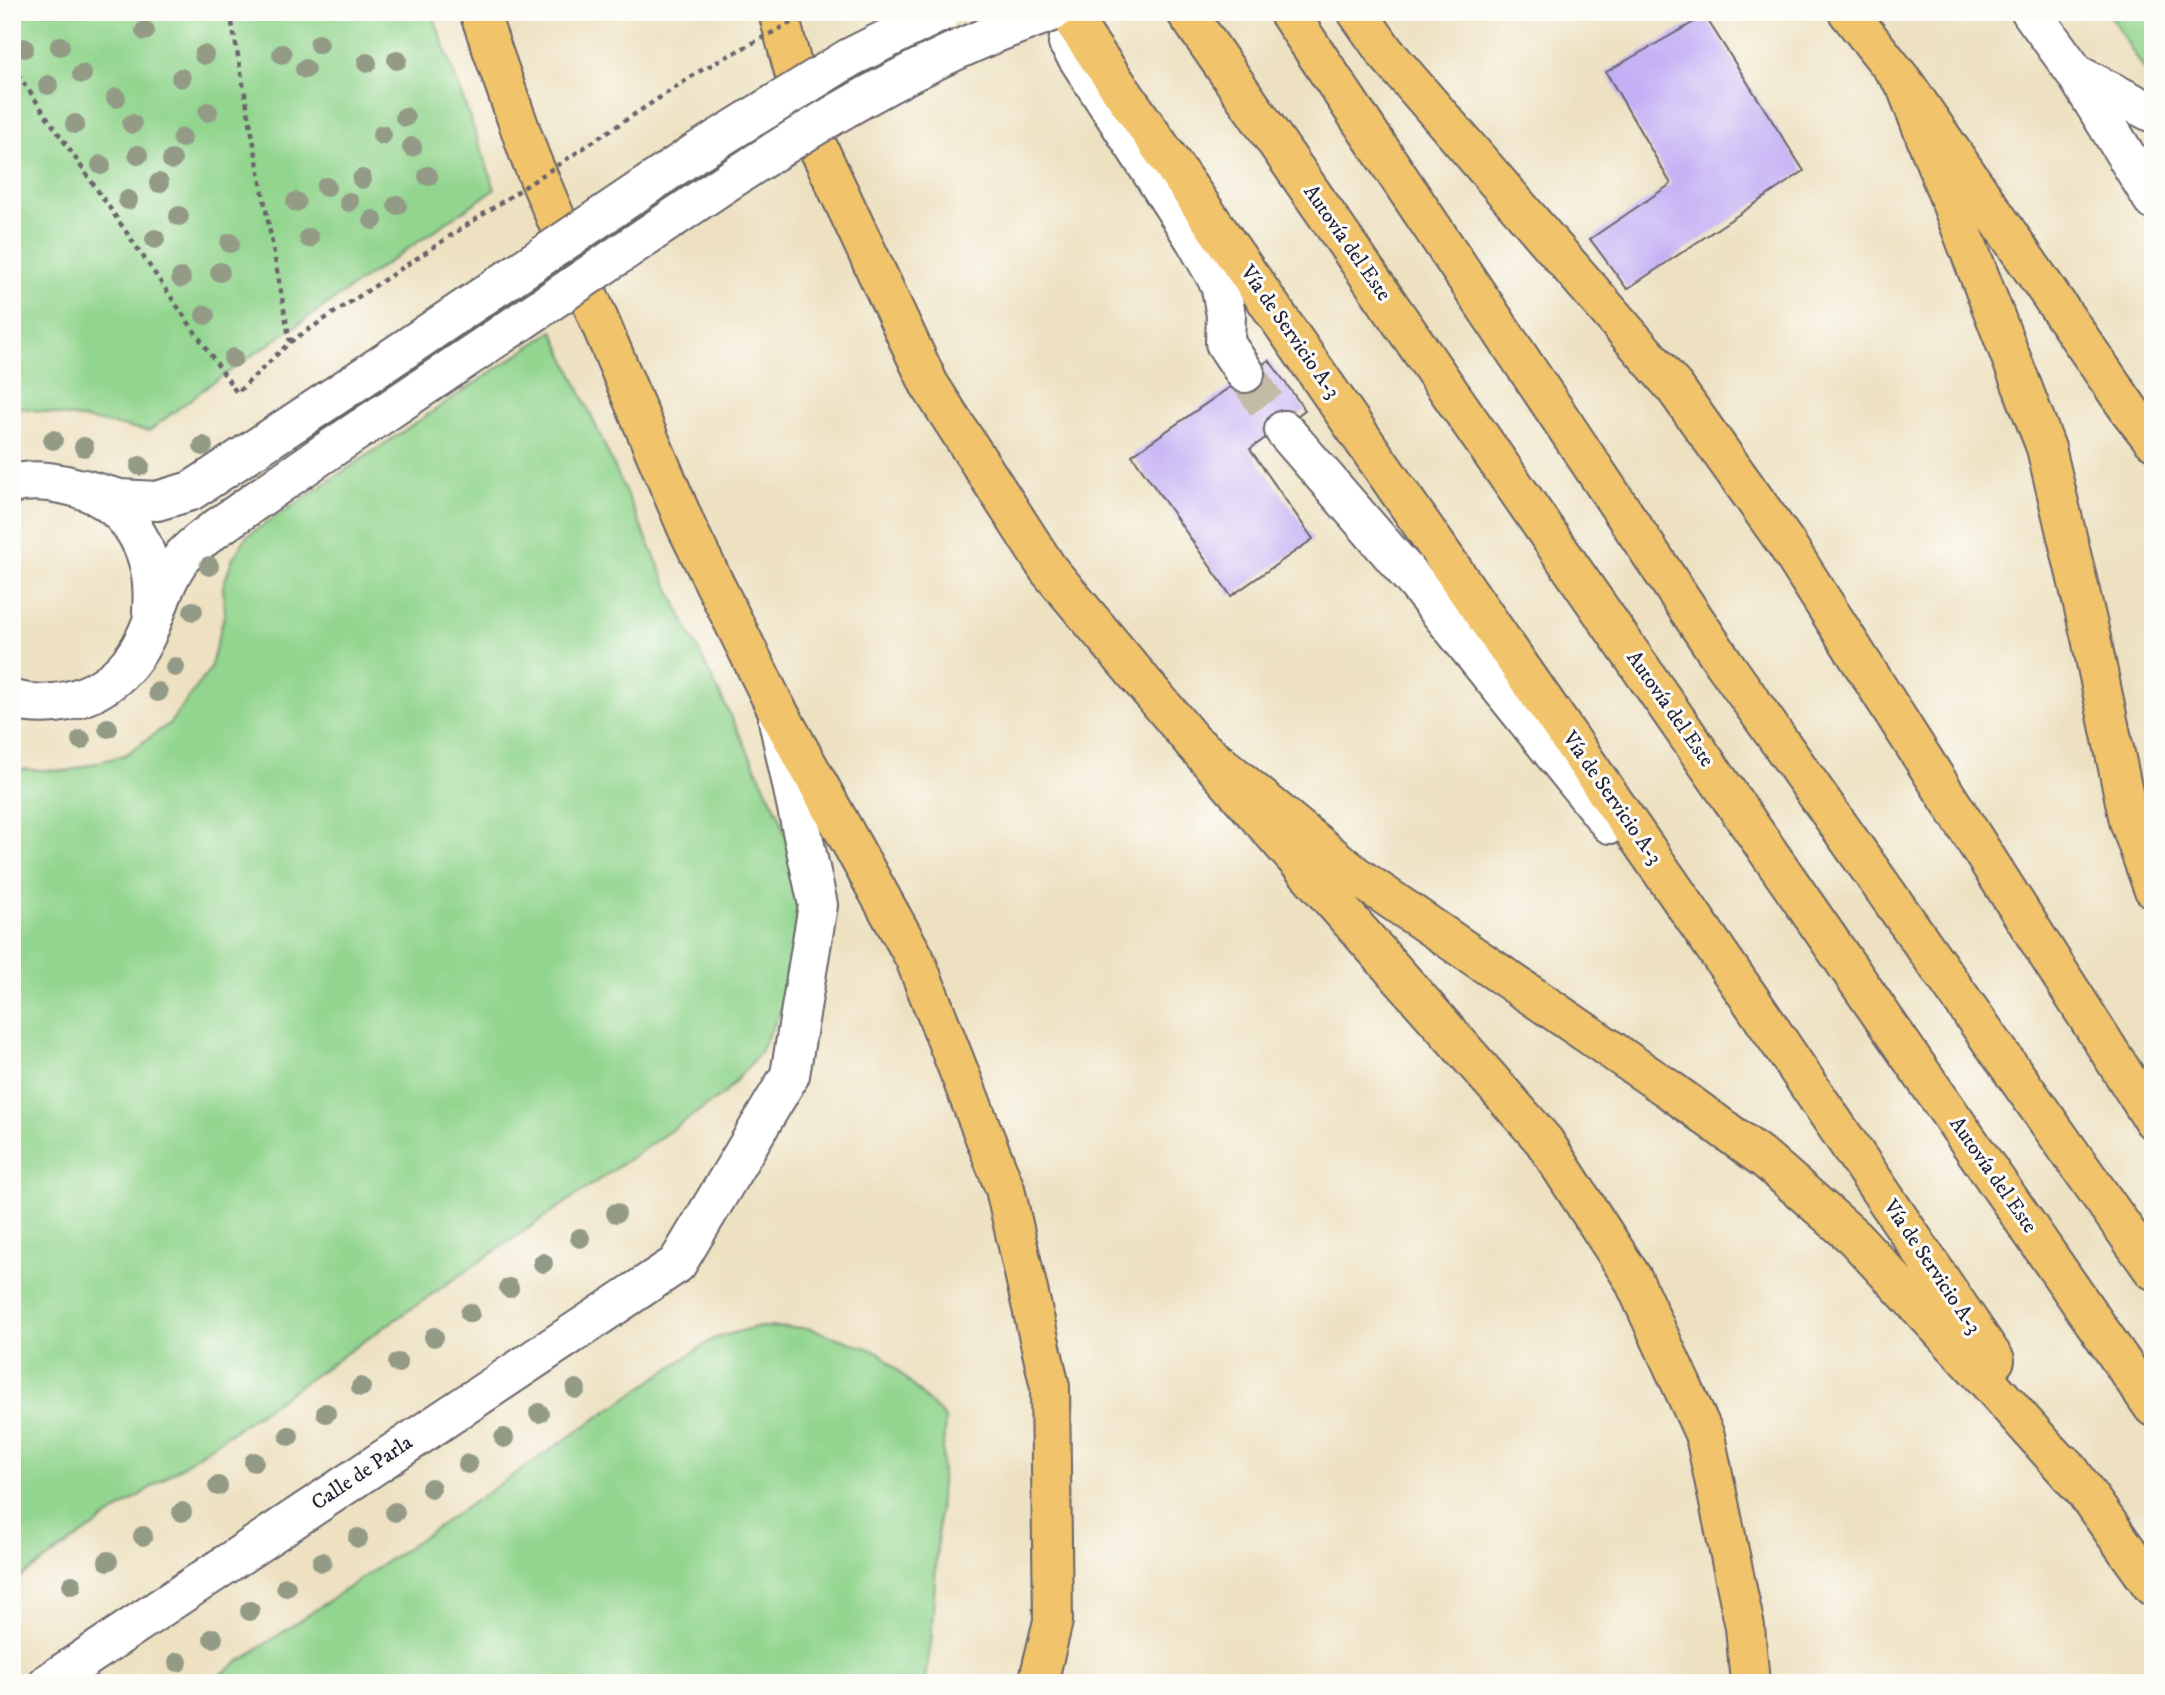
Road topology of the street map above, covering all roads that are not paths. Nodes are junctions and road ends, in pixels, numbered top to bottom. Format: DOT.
graph roads {
  1 [pos="479,12"];
  2 [pos="778,12"];
  3 [pos="941,12"];
  4 [pos="1050,12"];
  5 [pos="1067,12"];
  6 [pos="1186,12"];
  7 [pos="1288,12"];
  8 [pos="1357,12"];
  9 [pos="1848,12"];
  10 [pos="2031,12"];
  11 [pos="2076,74"];
  12 [pos="1905,84"];
  13 [pos="2153,113"];
  14 [pos="2153,200"];
  15 [pos="1245,373"];
  16 [pos="1283,430"];
  17 [pos="2153,440"];
  18 [pos="12,466"];
  19 [pos="30,482"];
  20 [pos="84,489"];
  21 [pos="144,640"];
  22 [pos="12,700"];
  23 [pos="774,705"];
  24 [pos="1193,742"];
  25 [pos="2153,888"];
  26 [pos="1748,996"];
  27 [pos="2153,1120"];
  28 [pos="2153,1270"];
  29 [pos="2153,1407"];
  30 [pos="2080,1486"];
  31 [pos="2153,1587"];
  32 [pos="48,1683"];
  33 [pos="1038,1683"];
  34 [pos="1750,1683"];
  1 -- 23 [label="main road"];
  2 -- 24 [label="main road"];
  3 -- 20 [label="street, bridge"];
  4 -- 15 [label="street"];
  4 -- 21 [label="street, bridge"];
  5 -- 26 [label="main road, Vía de Servicio A-3"];
  6 -- 29 [label="main road, Autovía del Este"];
  7 -- 28 [label="main road"];
  8 -- 27 [label="main road"];
  9 -- 12 [label="main road"];
  10 -- 11 [label="street"];
  11 -- 13 [label="street"];
  11 -- 14 [label="street"];
  12 -- 17 [label="main road"];
  12 -- 25 [label="main road"];
  16 -- 26 [label="street"];
  18 -- 19 [label="street"];
  19 -- 20 [label="street"];
  20 -- 21 [label="street"];
  21 -- 22 [label="street"];
  23 -- 32 [label="street, Calle de Parla"];
  23 -- 33 [label="main road"];
  24 -- 30 [label="main road"];
  24 -- 34 [label="main road"];
  26 -- 30 [label="main road, Vía de Servicio A-3"];
  30 -- 31 [label="main road, Vía de Servicio A-3"];
}
